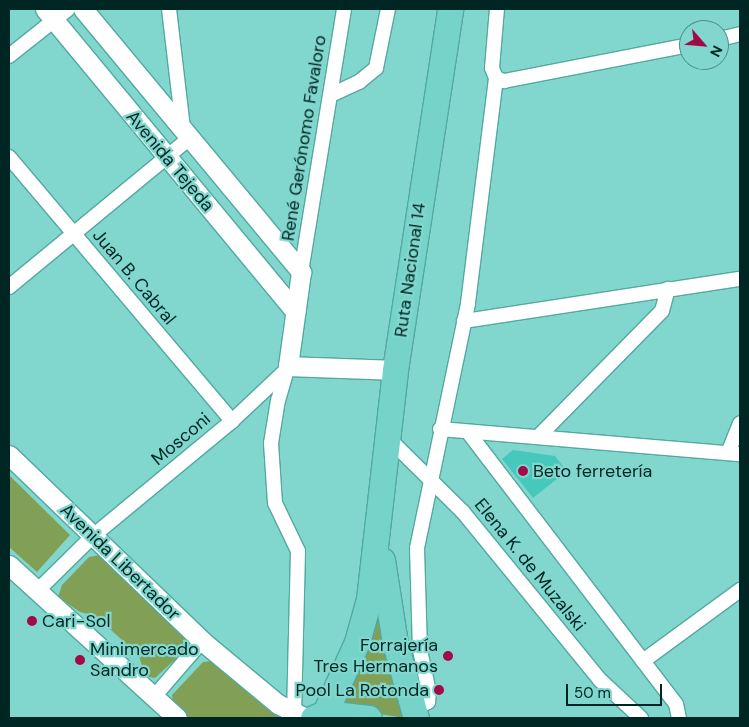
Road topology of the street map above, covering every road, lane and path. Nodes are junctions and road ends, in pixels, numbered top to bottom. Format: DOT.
graph roads {
  1 [pos="84,9"];
  2 [pos="169,9"];
  3 [pos="344,9"];
  4 [pos="388,9"];
  5 [pos="450,9"];
  6 [pos="497,9"];
  7 [pos="56,12"];
  8 [pos="679,47"];
  9 [pos="9,56"];
  10 [pos="496,78"];
  11 [pos="331,95"];
  12 [pos="187,133"];
  13 [pos="9,157"];
  14 [pos="167,157"];
  15 [pos="73,234"];
  16 [pos="301,272"];
  17 [pos="740,279"];
  18 [pos="9,287"];
  19 [pos="668,289"];
  20 [pos="296,312"];
  21 [pos="464,321"];
  22 [pos="288,366"];
  23 [pos="395,370"];
  24 [pos="232,421"];
  25 [pos="740,422"];
  26 [pos="440,429"];
  27 [pos="468,432"];
  28 [pos="538,437"];
  29 [pos="388,438"];
  30 [pos="734,453"];
  31 [pos="9,455"];
  32 [pos="429,479"];
  33 [pos="378,532"];
  34 [pos="93,536"];
  35 [pos="9,565"];
  36 [pos="740,590"];
  37 [pos="36,592"];
  38 [pos="202,642"];
  39 [pos="644,661"];
  40 [pos="153,698"];
  41 [pos="415,714"];
  42 [pos="310,715"];
  43 [pos="177,718"];
  44 [pos="369,718"];
  45 [pos="641,718"];
  46 [pos="679,718"];
  1 -- 12 [label="main road, Avenida Tejeda"];
  2 -- 12 [label="street"];
  3 -- 11 [label="street, René Gerónomo Favaloro"];
  4 -- 11 [label="street"];
  5 -- 23 [label="highway, Ruta Nacional 14"];
  6 -- 10 [label="street"];
  7 -- 9 [label="street"];
  7 -- 14 [label="main road, Avenida Tejeda"];
  8 -- 10 [label="street"];
  10 -- 21 [label="street"];
  11 -- 16 [label="street, René Gerónomo Favaloro"];
  12 -- 14 [label="street"];
  12 -- 16 [label="main road, Avenida Tejeda"];
  13 -- 15 [label="street, Juan B. Cabral"];
  14 -- 15 [label="street"];
  14 -- 20 [label="main road, Avenida Tejeda"];
  15 -- 18 [label="street"];
  15 -- 24 [label="street, Juan B. Cabral"];
  16 -- 20 [label="main road"];
  17 -- 19 [label="street"];
  19 -- 21 [label="street"];
  19 -- 28 [label="street"];
  20 -- 22 [label="main road"];
  21 -- 26 [label="street"];
  22 -- 23 [label="main road"];
  22 -- 24 [label="street, Mosconi"];
  22 -- 42 [label="street"];
  23 -- 29 [label="highway, Ruta Nacional 14"];
  24 -- 34 [label="street, Mosconi"];
  25 -- 30 [label="street"];
  26 -- 27 [label="street"];
  26 -- 32 [label="street"];
  27 -- 28 [label="street"];
  27 -- 39 [label="street"];
  28 -- 30 [label="street"];
  29 -- 32 [label="street, Elena K. de Muzalski"];
  29 -- 33 [label="highway, Ruta Nacional 14"];
  31 -- 34 [label="main road, Avenida Libertador"];
  32 -- 41 [label="street"];
  32 -- 45 [label="street, Elena K. de Muzalski"];
  33 -- 41 [label="highway, Ruta Nacional 14"];
  33 -- 42 [label="highway, Ruta Nacional 14"];
  34 -- 37 [label="street, Mosconi"];
  34 -- 38 [label="main road, Avenida Libertador"];
  35 -- 37 [label="main road"];
  36 -- 39 [label="street"];
  37 -- 40 [label="main road"];
  38 -- 40 [label="street"];
  38 -- 42 [label="main road, Avenida Libertador"];
  39 -- 46 [label="street"];
  40 -- 43 [label="main road"];
  42 -- 44 [label="highway"];
}
